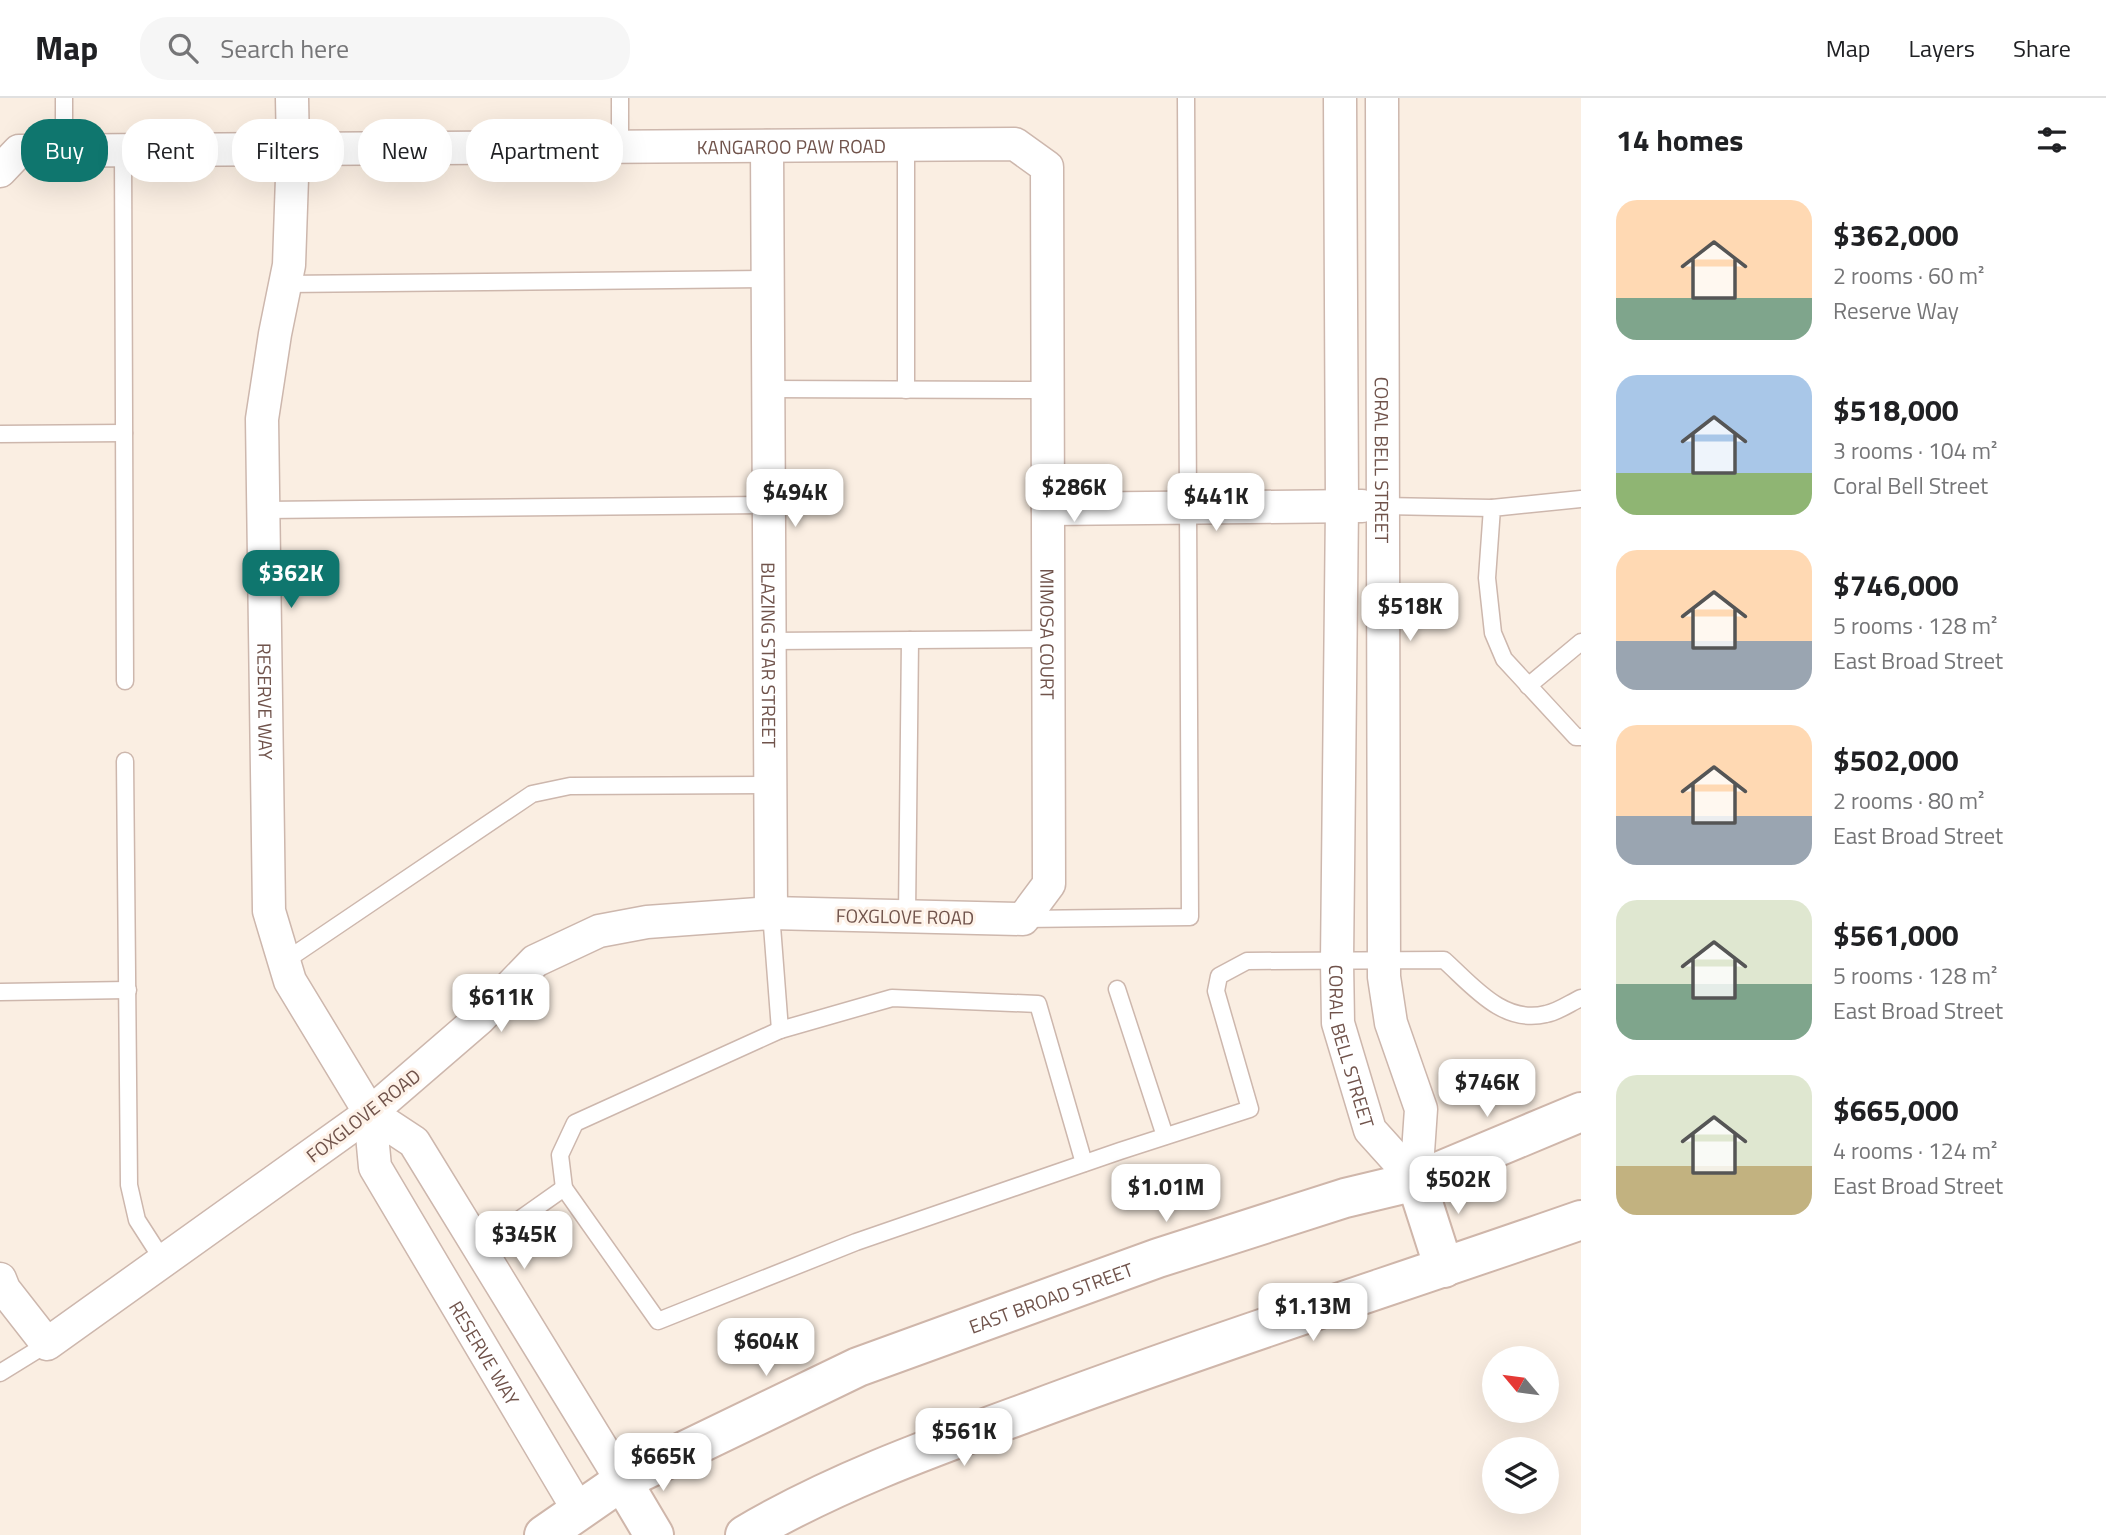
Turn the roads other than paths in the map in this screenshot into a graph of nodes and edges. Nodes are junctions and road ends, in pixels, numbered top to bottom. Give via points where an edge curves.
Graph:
1 (65, 98) edge
2 (292, 98) edge
3 (620, 98) edge
4 (1186, 98) edge
5 (1339, 98) edge
6 (1382, 98) edge
7 (65, 119) edge
8 (292, 119) edge
9 (620, 119) edge
10 (1015, 144) joint
11 (906, 145) junction
12 (623, 146) edge
13 (767, 146) junction
14 (466, 147) edge
15 (344, 149) edge
16 (123, 182) edge
17 (292, 182) edge
18 (768, 279) junction
19 (285, 284) junction
20 (768, 389) junction
21 (906, 390) junction
22 (1048, 390) junction
23 (124, 433) junction
24 (0, 434) edge
25 (1581, 499) edge
26 (769, 505) junction
27 (1342, 506) junction
28 (1383, 506) junction
29 (1188, 507) junction
30 (1492, 508) junction
31 (1048, 509) junction
32 (264, 510) junction
33 (1049, 639) junction
34 (770, 640) junction
35 (910, 640) junction
36 (1581, 642) edge
37 (125, 681) dead end
38 (1528, 686) junction
39 (1581, 737) edge
40 (125, 761) dead end
41 (770, 785) junction
42 (771, 913) junction
43 (907, 916) junction
44 (1023, 919) junction
45 (285, 961) junction
46 (1337, 961) junction
47 (1384, 961) junction
48 (1117, 989) dead end
49 (128, 990) junction
50 (0, 992) edge
51 (1581, 998) edge
52 (780, 1030) junction
53 (1581, 1112) edge
54 (370, 1114) junction
55 (1165, 1136) junction
56 (1084, 1163) junction
57 (1416, 1181) junction
58 (564, 1188) junction
59 (1581, 1220) edge
60 (479, 1248) junction
61 (164, 1262) junction
62 (1444, 1268) junction
63 (0, 1279) edge
64 (47, 1344) junction
65 (0, 1373) edge
66 (622, 1481) junction
67 (586, 1523) edge
68 (544, 1535) edge
69 (654, 1535) edge
70 (745, 1535) edge

1 - 7 lane
2 - 8 street, RESERVE WAY
3 - 9 lane
4 - 29 lane
5 - 27 street, CORAL BELL STREET
6 - 28 street, CORAL BELL STREET
10 - 11 street, KANGAROO PAW ROAD
10 - 22 street, MIMOSA COURT via 1047,167
11 - 13 street, KANGAROO PAW ROAD
11 - 21 lane
12 - 13 street, KANGAROO PAW ROAD
13 - 18 street, BLAZING STAR STREET
14 - 15 street, KANGAROO PAW ROAD
16 - 23 lane
17 - 19 street, RESERVE WAY
18 - 19 lane
18 - 20 street, BLAZING STAR STREET
19 - 32 street, RESERVE WAY via 262,419
20 - 21 lane
20 - 26 street, BLAZING STAR STREET
21 - 22 lane
22 - 31 street, MIMOSA COURT
23 - 24 lane
23 - 37 lane
25 - 30 lane
26 - 32 lane
26 - 34 street, BLAZING STAR STREET
27 - 28 street
27 - 29 street
27 - 46 street, CORAL BELL STREET
28 - 30 lane
28 - 47 street, CORAL BELL STREET
29 - 31 street
29 - 44 lane via 1190,917
30 - 38 lane via 1487,578 1493,633 1504,659
31 - 33 street, MIMOSA COURT
32 - 45 street, RESERVE WAY via 270,911
33 - 35 lane
33 - 44 street, MIMOSA COURT via 1049,884
34 - 35 lane
34 - 41 street, BLAZING STAR STREET
35 - 43 lane
36 - 38 lane
38 - 39 lane
40 - 49 lane
41 - 42 street, BLAZING STAR STREET
41 - 45 lane via 570,786 532,794
42 - 43 street, FOXGLOVE ROAD
42 - 52 lane
42 - 54 street, FOXGLOVE ROAD via 647,922 598,931 536,961 479,1019
43 - 44 street, FOXGLOVE ROAD
45 - 54 street, RESERVE WAY via 290,981
46 - 47 lane
46 - 55 lane via 1247,961 1219,976 1216,991 1250,1109
46 - 57 street, CORAL BELL STREET via 1338,1023 1370,1130
47 - 51 lane via 1444,960 1493,1005 1520,1015 1546,1014
47 - 57 street, CORAL BELL STREET via 1391,1023 1421,1108
48 - 55 lane
49 - 50 lane
49 - 61 lane via 129,1185 137,1220
52 - 56 lane via 892,998 1038,1004
52 - 58 lane via 575,1123 560,1155
53 - 57 main road, EAST BROAD STREET
54 - 60 street, RESERVE WAY via 414,1142
54 - 61 street, FOXGLOVE ROAD
54 - 67 street, RESERVE WAY via 375,1167
55 - 56 lane
56 - 58 lane via 856,1242 658,1321
57 - 62 main road
57 - 66 main road, EAST BROAD STREET via 1345,1198 1158,1258 869,1363
58 - 60 lane
59 - 62 main road
60 - 66 street, RESERVE WAY
61 - 64 street, FOXGLOVE ROAD
62 - 70 main road via 1164,1361 886,1465
63 - 64 street
64 - 65 lane
66 - 67 main road, EAST BROAD STREET
66 - 69 main road
67 - 68 main road, EAST BROAD STREET

